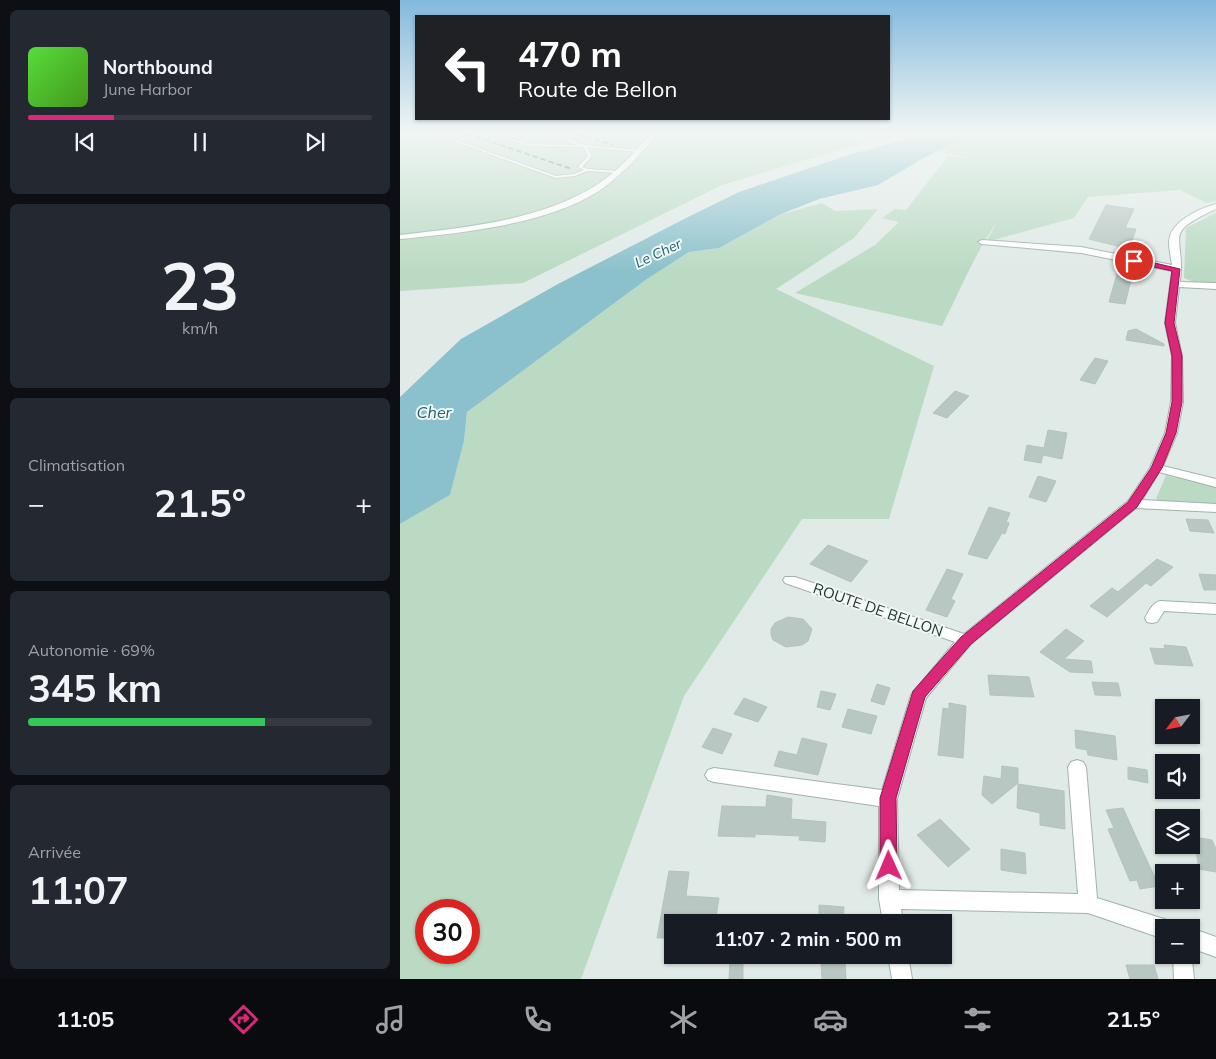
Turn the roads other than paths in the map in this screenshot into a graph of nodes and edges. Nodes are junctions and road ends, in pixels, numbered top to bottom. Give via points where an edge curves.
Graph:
1 (608, 180) edge
2 (1216, 206) edge
3 (400, 237) edge
4 (982, 242) dead end
5 (1176, 269) junction
6 (1175, 284) junction
7 (1216, 286) edge
8 (1156, 468) junction
9 (1216, 483) edge
10 (1132, 504) junction
11 (1216, 508) edge
12 (790, 580) dead end
13 (1216, 609) edge
14 (1152, 618) dead end
15 (966, 640) junction
16 (1077, 767) dead end
17 (714, 775) dead end
18 (888, 798) junction
19 (889, 899) junction
20 (1088, 904) junction
21 (892, 914) edge
22 (1155, 926) edge
23 (1200, 941) edge
24 (1216, 947) edge
25 (900, 964) edge
26 (1183, 964) edge
27 (902, 979) edge
28 (1184, 979) edge

1 - 3 street via 552,208 486,225
2 - 5 street, ROUTE DE BELLON via 1178,227 1173,240
4 - 5 street via 1081,250
5 - 6 street, ROUTE DE BELLON
6 - 7 street
6 - 8 street, ROUTE DE BELLON via 1170,323 1177,356 1177,402 1171,433
8 - 9 street
8 - 10 street, ROUTE DE BELLON
10 - 11 street
10 - 15 street, ROUTE DE BELLON
12 - 15 street, ROUTE DE BELLON
13 - 14 street via 1160,606
15 - 18 street, ROUTE DE BELLON via 918,695
16 - 20 street
17 - 18 street
18 - 19 street, ROUTE DE BELLON
19 - 20 street
19 - 21 street, ROUTE DE BELLON
20 - 22 street
23 - 24 street
25 - 27 street
26 - 28 street

